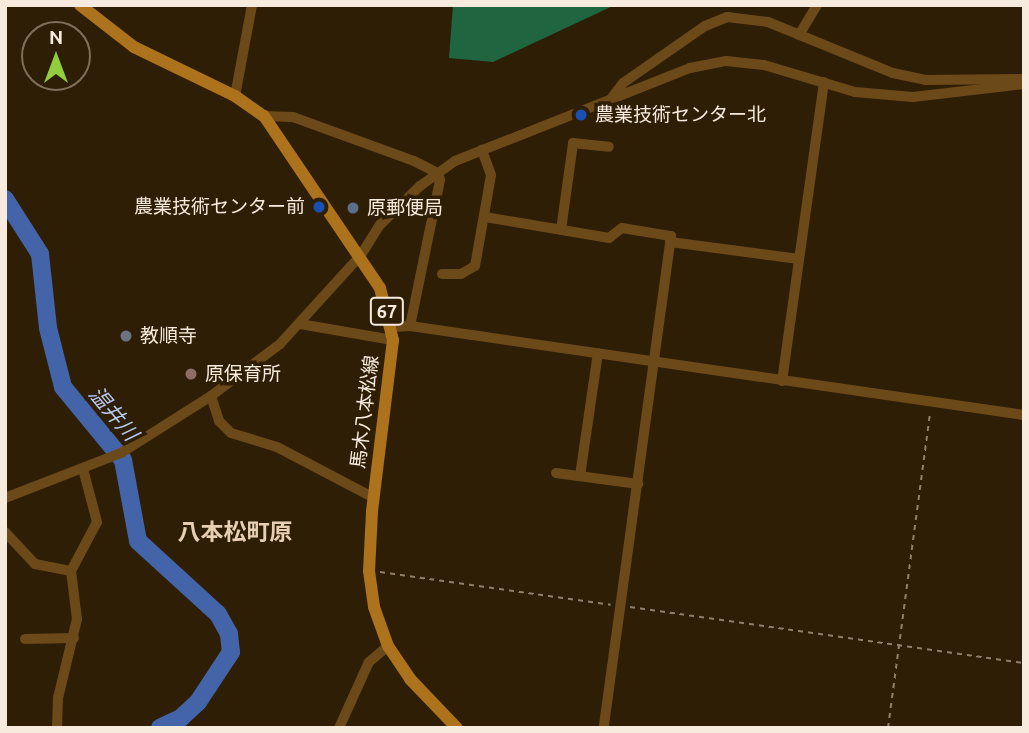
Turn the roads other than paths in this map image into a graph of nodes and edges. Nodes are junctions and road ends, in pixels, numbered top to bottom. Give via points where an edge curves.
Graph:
1 (80, 5) edge
2 (252, 5) edge
3 (817, 5) edge
4 (95, 11) edge
5 (799, 35) junction
6 (1024, 79) edge
7 (824, 82) junction
8 (1024, 84) edge
9 (235, 96) junction
10 (610, 99) junction
11 (264, 116) junction
12 (609, 147) dead end
13 (482, 150) junction
14 (438, 173) junction
15 (485, 218) junction
16 (561, 230) junction
17 (670, 242) junction
18 (361, 255) junction
19 (799, 259) junction
20 (442, 274) dead end
21 (300, 324) junction
22 (410, 326) junction
23 (393, 334) junction
24 (598, 352) junction
25 (656, 361) junction
26 (782, 381) junction
27 (211, 396) junction
28 (1024, 415) edge
29 (83, 469) junction
30 (556, 472) dead end
31 (580, 476) junction
32 (638, 484) junction
33 (5, 497) edge
34 (374, 498) junction
35 (5, 532) edge
36 (71, 571) junction
37 (74, 638) junction
38 (25, 639) dead end
39 (388, 646) junction
40 (57, 728) edge
41 (339, 728) edge
42 (457, 728) edge
43 (604, 728) edge

1 - 4 main road, 馬木八本松線 / 67
2 - 9 street
3 - 5 street
4 - 9 main road, 馬木八本松線 / 67 via 134,47
5 - 6 street via 893,73 925,80
5 - 10 street via 750,17 727,17 705,26 623,83
7 - 8 street via 855,92 912,97
7 - 10 street via 764,65 726,61 690,68
7 - 19 street
9 - 11 main road, 馬木八本松線 / 67
10 - 13 street
11 - 14 street via 293,117
11 - 18 main road, 馬木八本松線 / 67
12 - 16 street via 573,143
13 - 14 street
13 - 15 street via 491,174
14 - 18 street via 380,225
14 - 22 street
15 - 16 street
15 - 20 street via 475,266 461,274
16 - 17 street via 610,238 622,228 671,236
17 - 19 street
17 - 25 street
18 - 21 street
18 - 23 main road, 馬木八本松線 / 67 via 380,288
19 - 26 street
21 - 23 street
21 - 27 street
22 - 23 street
22 - 24 street
23 - 34 main road, 馬木八本松線 / 67
24 - 25 street
24 - 31 street
25 - 26 street
25 - 32 street
26 - 28 street
27 - 29 street via 167,428
27 - 34 street via 219,421 231,433 277,447
29 - 33 street
29 - 36 street via 97,522
30 - 31 street
31 - 32 street
32 - 43 street
34 - 39 main road, 馬木八本松線 / 67 via 369,571 374,607
35 - 36 street via 35,564
36 - 37 street via 77,608
37 - 38 street
37 - 40 street via 58,698
39 - 41 street via 369,662
39 - 42 main road, 馬木八本松線 / 67 via 410,678

